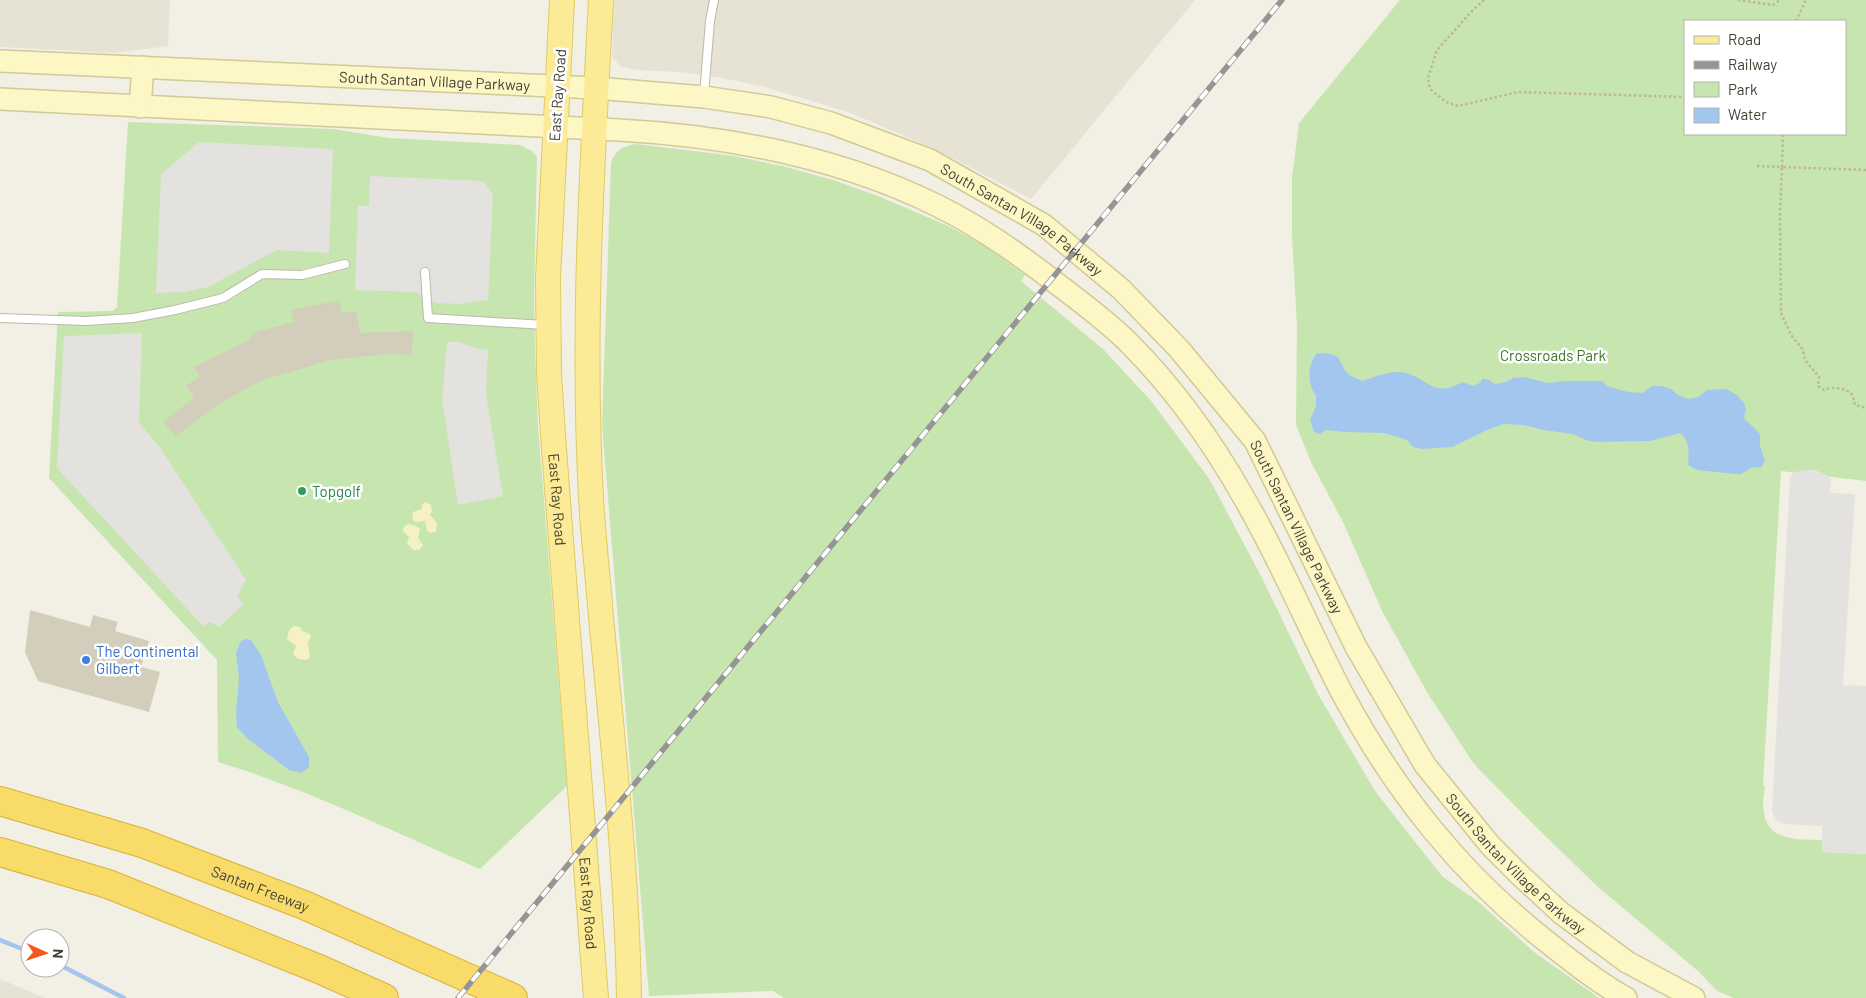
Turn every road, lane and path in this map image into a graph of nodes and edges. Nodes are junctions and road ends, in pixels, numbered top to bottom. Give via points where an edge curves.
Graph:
1 (562, 0) edge
2 (601, 0) edge
3 (714, 0) edge
4 (1484, 0) edge
5 (1738, 0) edge
6 (1780, 0) edge
7 (1806, 0) edge
8 (1796, 20) edge
9 (0, 60) edge
10 (143, 67) junction
11 (558, 86) junction
12 (596, 88) junction
13 (1684, 96) edge
14 (704, 97) junction
15 (0, 99) edge
16 (140, 107) junction
17 (555, 126) junction
18 (594, 128) junction
19 (1783, 135) edge
20 (1757, 166) dead end
21 (1782, 167) junction
22 (1866, 170) edge
23 (344, 264) dead end
24 (425, 272) dead end
25 (0, 318) edge
26 (548, 324) junction
27 (1866, 408) edge
28 (0, 801) edge
29 (0, 852) edge
30 (596, 987) edge
31 (629, 995) edge
32 (384, 998) edge
33 (513, 998) edge
34 (1626, 998) edge
35 (1694, 998) edge

1 - 11 main road, East Ray Road
2 - 12 main road
3 - 14 lane
4 - 13 path via 1437,50 1428,78 1430,88 1446,102 1458,106 1518,92
5 - 6 path via 1772,5
7 - 8 path
9 - 10 main road, South Santan Village Parkway
10 - 11 main road, South Santan Village Parkway
10 - 16 main road
11 - 12 main road, South Santan Village Parkway
11 - 17 main road, East Ray Road
12 - 14 main road, South Santan Village Parkway
12 - 18 main road
14 - 35 main road, South Santan Village Parkway via 771,107 831,123 930,160 1044,225 1121,289 1179,349 1256,441 1356,647 1425,765 1490,845 1561,913 1626,962
15 - 16 main road, South Santan Village Parkway
16 - 17 main road, South Santan Village Parkway
17 - 18 main road, South Santan Village Parkway
17 - 26 main road, East Ray Road
18 - 31 main road via 587,354 591,499 618,805
18 - 34 main road, South Santan Village Parkway via 738,142 810,159 886,183 939,206 1001,242 1092,311 1127,341 1208,438 1272,547 1330,669 1371,743 1427,824 1474,877 1515,916 1575,964
19 - 21 path
20 - 21 path
21 - 22 path
21 - 27 path via 1781,313 1791,335 1803,350 1805,360 1819,378 1818,386 1824,390 1845,390 1855,405
23 - 25 lane via 302,275 262,274 223,298 133,318 86,322
24 - 26 lane via 428,318
26 - 30 main road, East Ray Road via 554,450
28 - 33 highway, Santan Freeway via 142,843 286,898
29 - 32 highway via 108,884

